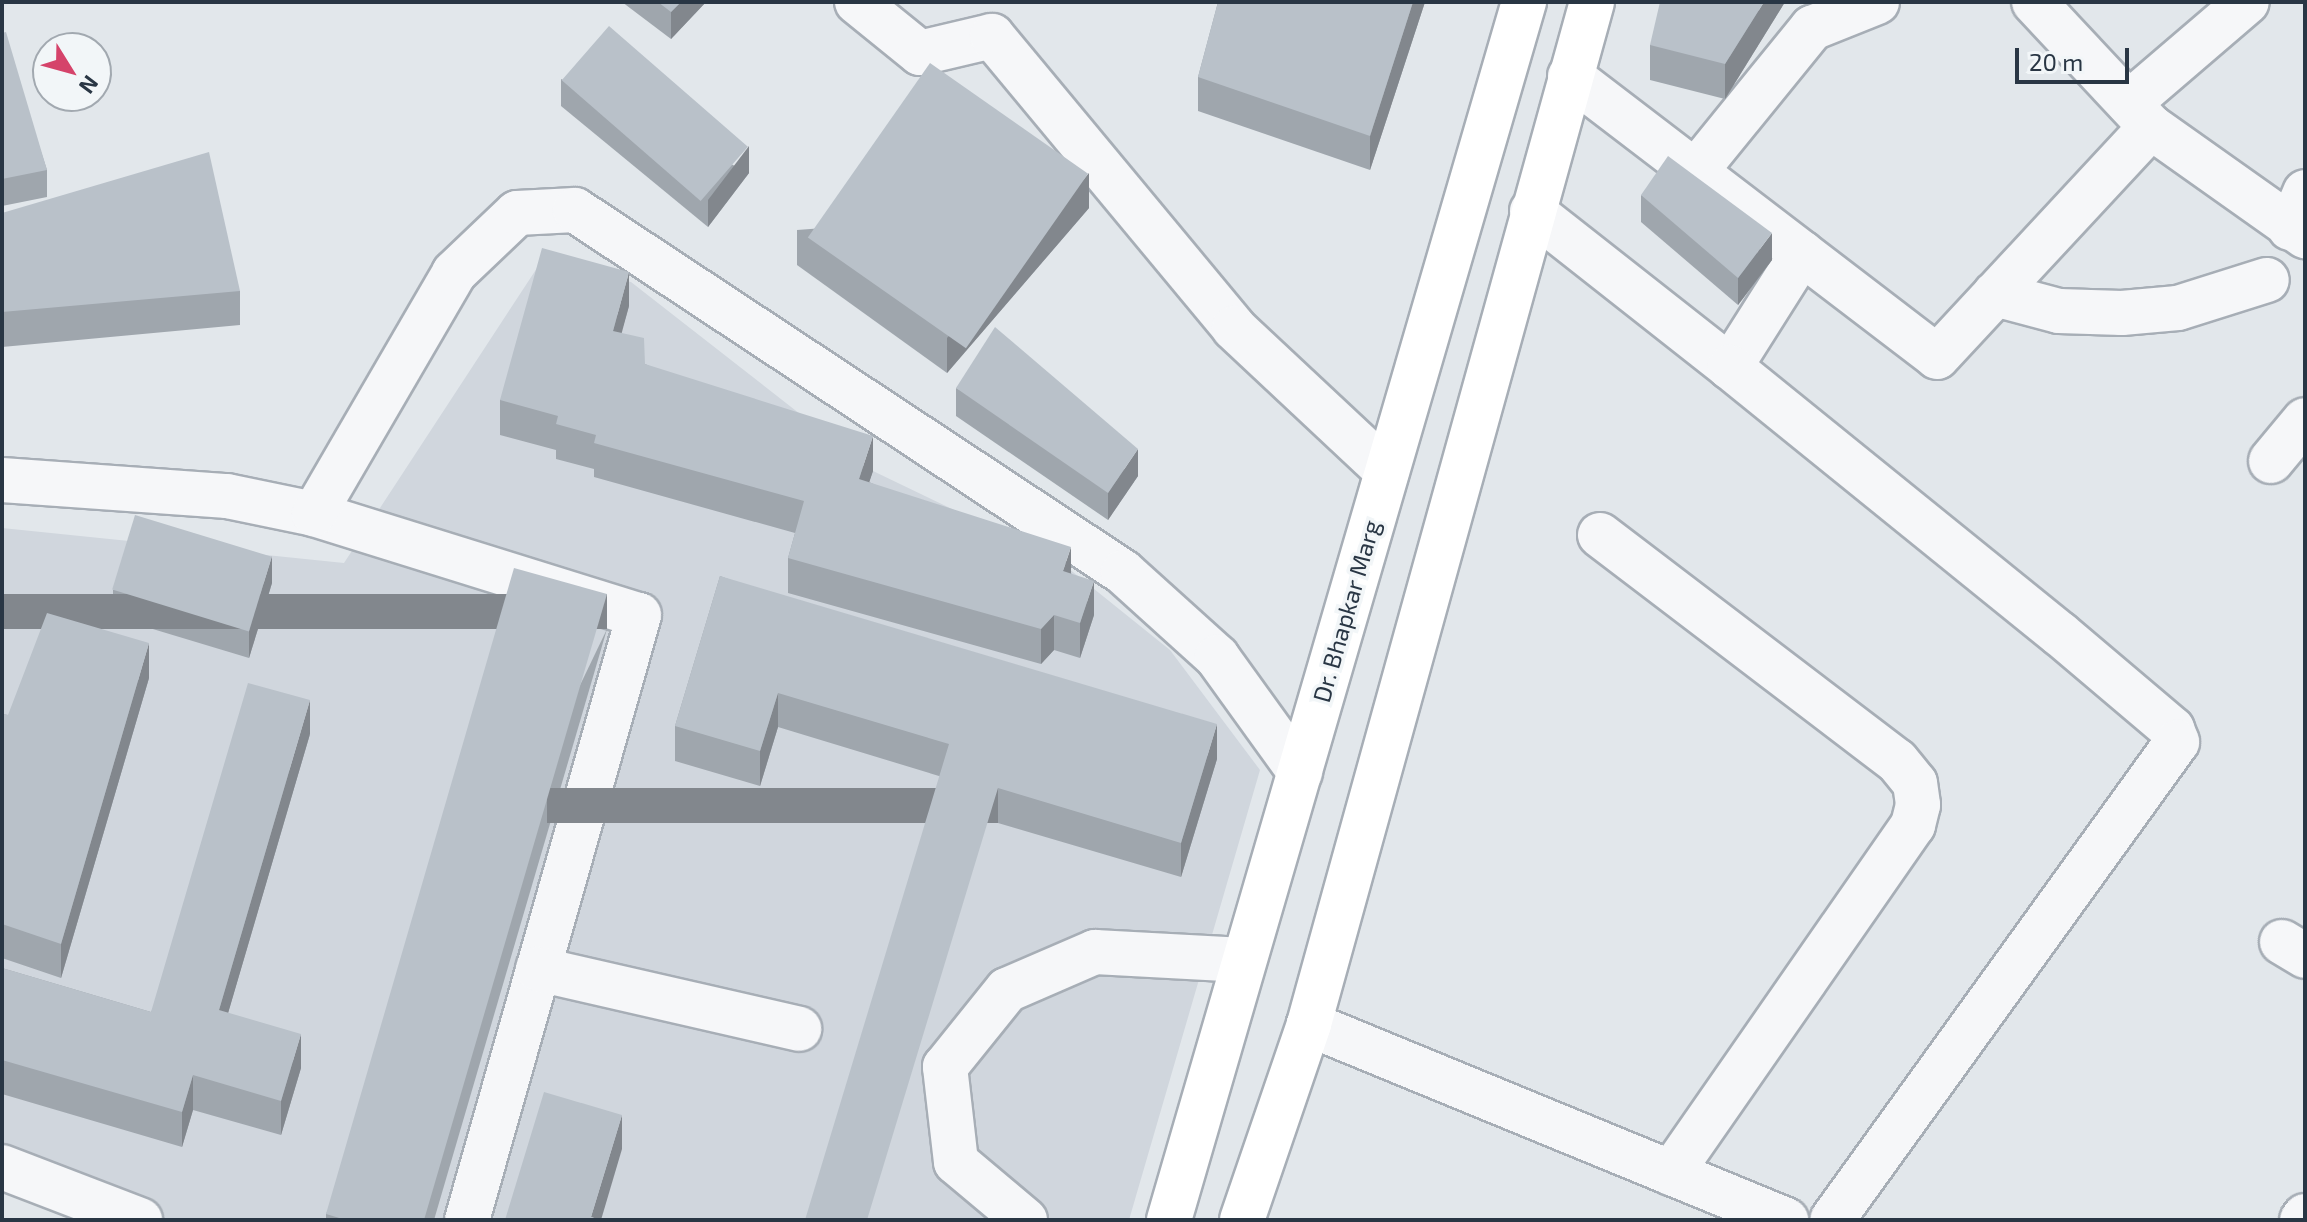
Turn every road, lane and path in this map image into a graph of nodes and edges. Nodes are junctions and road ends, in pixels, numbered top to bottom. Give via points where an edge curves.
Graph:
1 (857, 2) edge
2 (1524, 2) edge
3 (1592, 2) edge
4 (1877, 2) edge
5 (2034, 2) edge
6 (2247, 2) edge
7 (1570, 76) junction
8 (2140, 115) junction
9 (1695, 172) junction
10 (1532, 211) junction
11 (2300, 219) edge
12 (1802, 253) junction
13 (2267, 280) dead end
14 (1995, 294) junction
15 (1730, 367) junction
16 (2305, 420) edge
17 (2271, 461) dead end
18 (1387, 471) junction
19 (2, 480) edge
20 (314, 514) junction
21 (1600, 535) dead end
22 (1300, 772) junction
23 (1244, 960) junction
24 (538, 969) junction
25 (1309, 1024) junction
26 (799, 1029) dead end
27 (2, 1167) edge
28 (1671, 1173) junction
29 (140, 1220) edge
30 (467, 1220) edge
31 (1025, 1220) edge
32 (1169, 1220) edge
33 (1242, 1220) edge
34 (1786, 1220) edge
35 (1832, 1220) edge

1 - 18 street via 920,53 992,36 1234,328
2 - 18 main road, Dr. Bhapkar Marg
3 - 7 main road
4 - 9 street via 1812,28
5 - 8 street
6 - 8 street
7 - 9 street
7 - 10 main road
8 - 11 street
8 - 14 street
9 - 12 street
10 - 15 street
10 - 25 main road
12 - 14 street via 1937,357
12 - 15 street
13 - 14 street via 2178,308 2122,313 2059,311
15 - 35 street via 2082,653 2172,729 2177,742
16 - 17 street
18 - 22 main road, Dr. Bhapkar Marg
19 - 20 street via 227,496
20 - 22 street via 454,273 517,213 575,210 1123,572 1217,657
20 - 24 street via 639,615
21 - 28 street via 1897,761 1915,783 1918,805 1913,825
22 - 23 main road, Dr. Bhapkar Marg
23 - 31 street via 1095,952 1007,990 945,1067 956,1162
23 - 32 main road, Dr. Bhapkar Marg
24 - 26 street
24 - 30 street
25 - 28 street
25 - 33 main road
27 - 29 street
28 - 34 street

